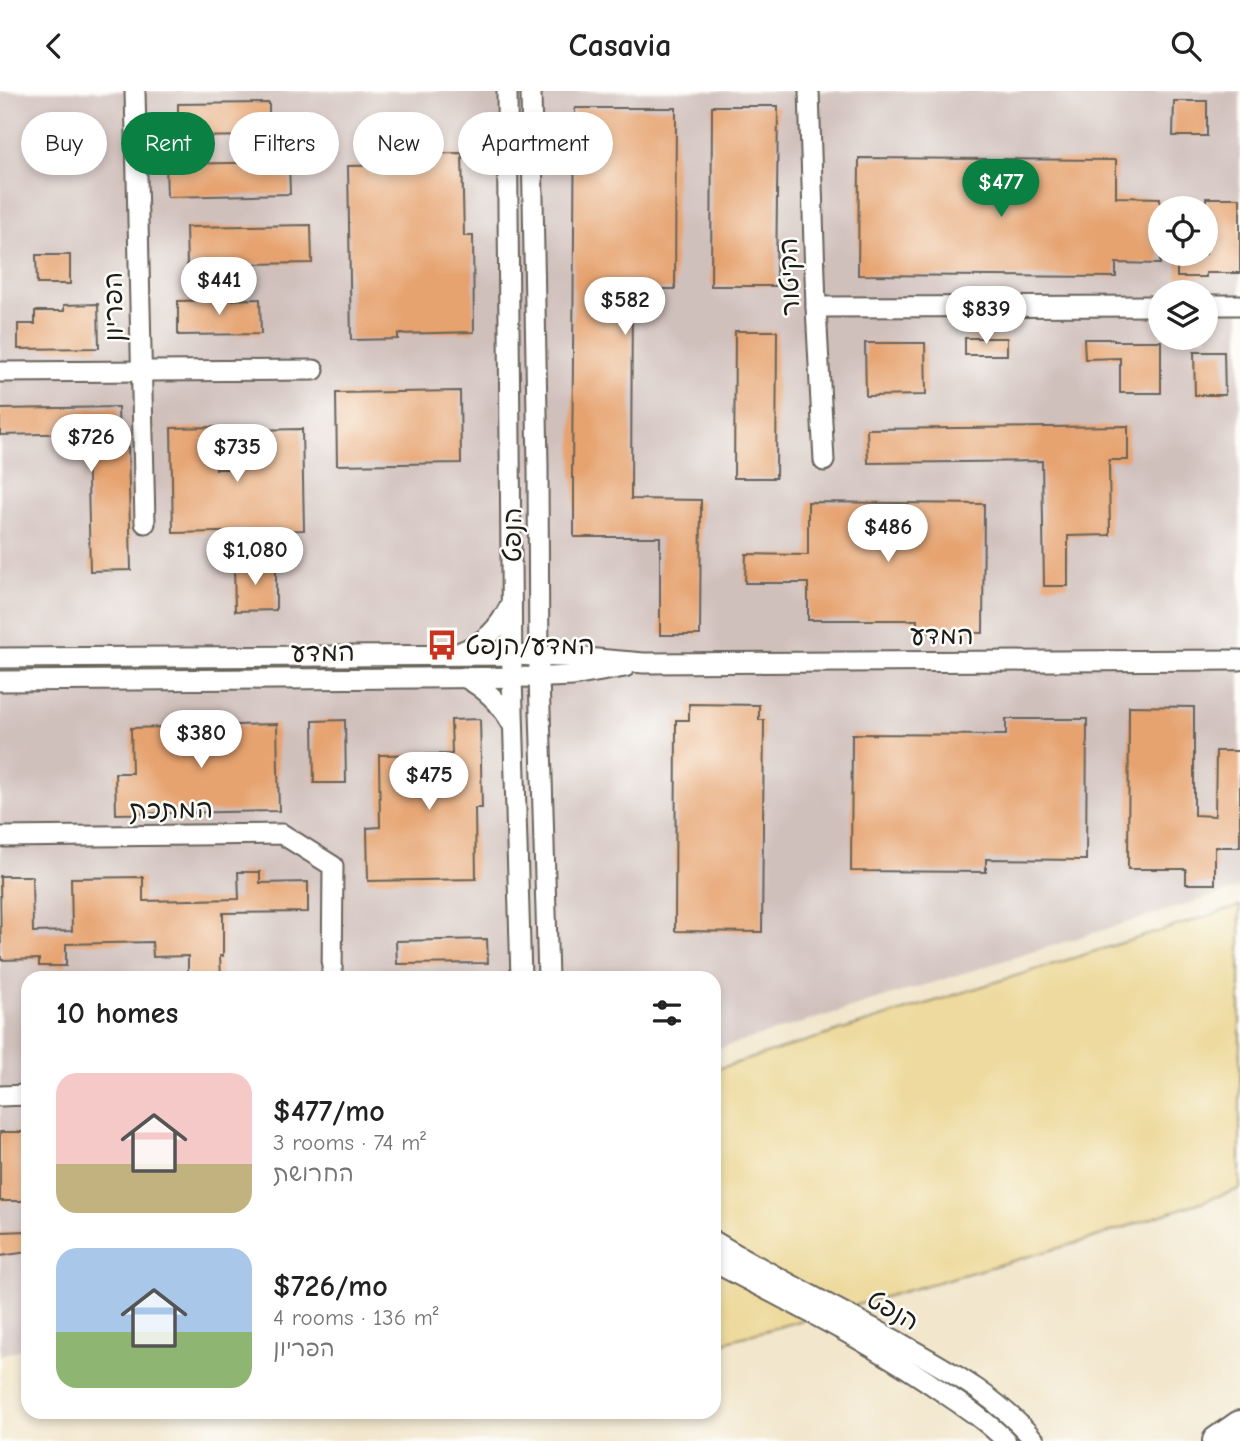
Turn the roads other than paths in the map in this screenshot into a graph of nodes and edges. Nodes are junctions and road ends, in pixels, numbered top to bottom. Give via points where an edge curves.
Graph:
1 (135, 91) edge
2 (507, 91) edge
3 (531, 91) edge
4 (809, 91) edge
5 (1218, 305) edge
6 (1240, 305) edge
7 (1148, 306) edge
8 (816, 307) junction
9 (314, 370) dead end
10 (0, 372) edge
11 (140, 372) junction
12 (824, 461) dead end
13 (145, 523) dead end
14 (512, 603) junction
15 (452, 655) junction
16 (512, 656) junction
17 (538, 656) junction
18 (0, 659) edge
19 (1240, 660) edge
20 (644, 663) junction
21 (573, 676) junction
22 (463, 677) junction
23 (512, 677) junction
24 (539, 677) junction
25 (0, 681) edge
26 (540, 724) junction
27 (513, 726) junction
28 (0, 837) edge
29 (332, 971) edge
30 (521, 971) edge
31 (548, 971) edge
32 (21, 1095) edge
33 (0, 1096) edge
34 (721, 1245) edge
35 (721, 1266) edge
36 (1240, 1425) edge
37 (1006, 1441) edge
38 (1035, 1441) edge
39 (1217, 1441) edge

1 - 11 street, הפריון
2 - 14 street, הנפט
3 - 17 street, הנפט
4 - 8 street, הקיטור
5 - 6 street
7 - 8 street
8 - 12 street, הקיטור
9 - 11 street
10 - 11 street
11 - 13 street, הפריון
14 - 15 street via 491,634
14 - 16 street, הנפט
15 - 16 street, המדע
15 - 18 street, המדע
16 - 17 street, המדע
16 - 23 street, הנפט
17 - 20 street, המדע
17 - 24 street, הנפט
19 - 20 street, המדע
20 - 21 street, המדע
21 - 24 street, המדע
21 - 26 street via 553,692
22 - 23 street, המדע
22 - 25 street, המדע
22 - 27 street via 492,696
23 - 24 street, המדע
23 - 27 street, הנפט
24 - 26 street, הנפט
26 - 31 street, הנפט
27 - 30 street, הנפט
28 - 29 street, המתכת via 282,834 333,866
32 - 33 street
34 - 38 street, הנפט via 987,1395
35 - 37 street, הנפט via 875,1348 962,1405
36 - 39 highway

